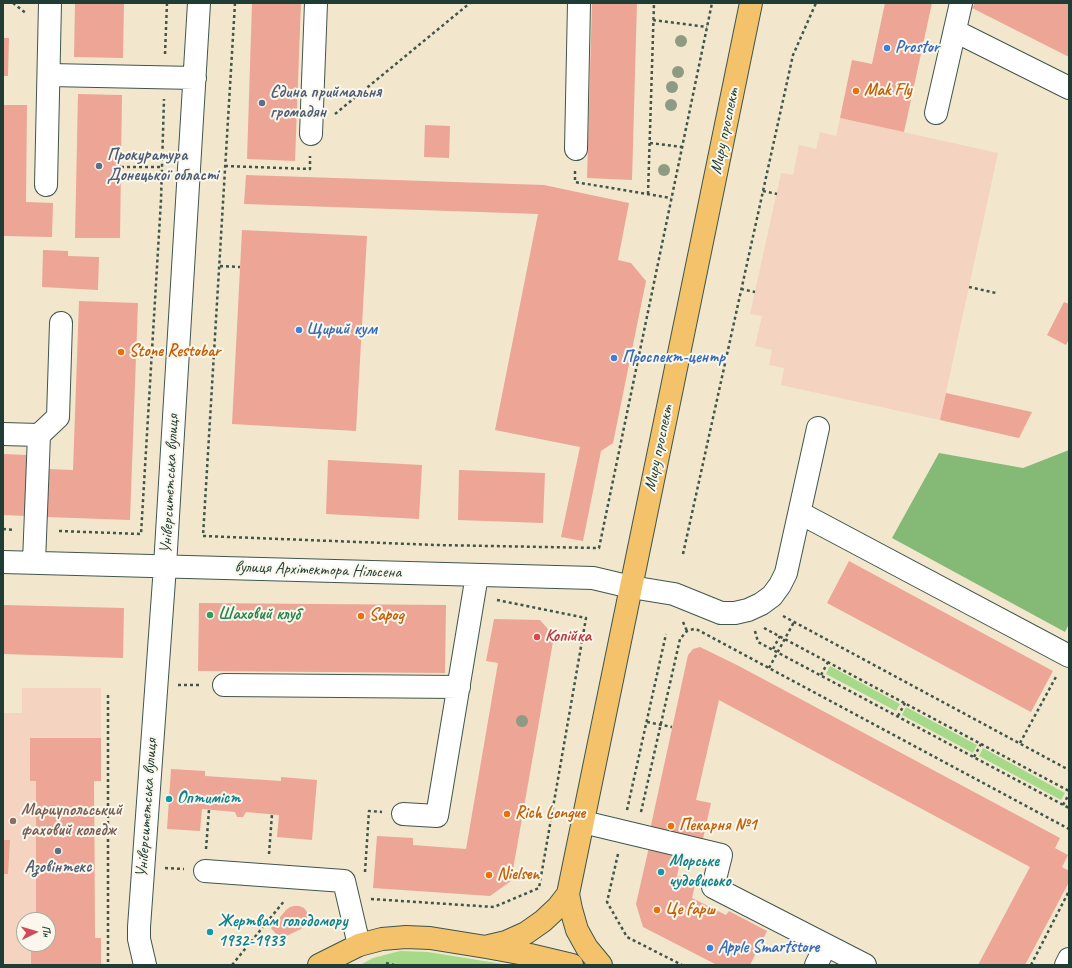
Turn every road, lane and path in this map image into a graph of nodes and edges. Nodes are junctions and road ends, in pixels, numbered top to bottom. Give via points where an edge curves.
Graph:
1 (50, 3) edge
2 (199, 3) edge
3 (235, 3) edge
4 (316, 3) edge
5 (470, 3) edge
6 (579, 3) edge
7 (654, 3) edge
8 (712, 3) edge
9 (751, 3) edge
10 (816, 3) edge
11 (961, 3) edge
12 (653, 20) junction
13 (707, 28) junction
14 (955, 30) junction
15 (48, 75) junction
16 (195, 78) junction
17 (1069, 88) edge
18 (936, 114) dead end
19 (311, 134) joint
20 (650, 143) junction
21 (682, 147) junction
22 (576, 149) dead end
23 (121, 166) dead end
24 (225, 166) junction
25 (162, 167) dead end
26 (310, 169) dead end
27 (575, 182) dead end
28 (46, 185) dead end
29 (763, 191) junction
30 (648, 194) junction
31 (777, 194) dead end
32 (671, 198) junction
33 (161, 200) dead end
34 (220, 266) junction
35 (240, 267) dead end
36 (969, 287) dead end
37 (741, 289) junction
38 (755, 292) dead end
39 (996, 293) dead end
40 (61, 323) dead end
41 (818, 428) dead end
42 (3, 434) edge
43 (39, 435) junction
44 (800, 513) junction
45 (3, 529) edge
46 (35, 530) junction
47 (683, 554) dead end
48 (3, 562) edge
49 (34, 562) junction
50 (165, 566) junction
51 (476, 585) junction
52 (631, 587) junction
53 (761, 604) junction
54 (794, 622) junction
55 (766, 628) dead end
56 (755, 631) dead end
57 (666, 634) dead end
58 (777, 643) junction
59 (781, 645) junction
60 (1068, 656) edge
61 (828, 662) junction
62 (769, 668) junction
63 (821, 675) junction
64 (172, 685) dead end
65 (224, 685) joint
66 (458, 687) junction
67 (108, 695) dead end
68 (905, 703) junction
69 (898, 716) junction
70 (647, 722) junction
71 (660, 725) junction
72 (672, 727) dead end
73 (1020, 743) junction
74 (981, 744) junction
75 (974, 757) junction
76 (1069, 764) edge
77 (1068, 769) edge
78 (1069, 792) edge
79 (1063, 805) junction
80 (1069, 808) edge
81 (209, 810) dead end
82 (369, 811) dead end
83 (641, 812) dead end
84 (272, 814) dead end
85 (403, 814) dead end
86 (583, 822) junction
87 (1069, 829) edge
88 (623, 832) junction
89 (205, 871) joint
90 (267, 875) junction
91 (365, 875) dead end
92 (1069, 891) edge
93 (568, 894) junction
94 (348, 897) junction
95 (286, 899) dead end
96 (359, 945) junction
97 (826, 945) junction
98 (486, 946) junction
99 (1069, 959) edge
100 (384, 964) dead end
101 (108, 965) edge
102 (145, 965) edge
103 (232, 965) edge
104 (319, 965) edge
105 (394, 965) edge
106 (572, 965) edge
107 (601, 965) edge
108 (682, 965) edge
109 (816, 965) edge
110 (865, 965) edge
111 (1031, 965) edge
112 (1066, 965) edge

1 - 15 street
2 - 16 street, Університетська вулиця
3 - 24 path
4 - 19 street
5 - 19 path
6 - 22 street
7 - 12 path
8 - 13 path
9 - 52 main road, Миру проспект
10 - 29 path via 793,55
11 - 14 street
12 - 13 path
12 - 20 path
13 - 21 path
14 - 17 street
14 - 18 street
15 - 16 street
15 - 28 street
16 - 50 street, Університетська вулиця
20 - 21 path
20 - 30 path
21 - 32 path
23 - 25 path
24 - 26 path
24 - 34 path
27 - 30 path
29 - 31 path
29 - 37 path
30 - 32 path
32 - 34 path via 599,548 203,536
33 - 46 path via 141,534
34 - 35 path
36 - 39 path
37 - 38 path
37 - 47 path
40 - 43 street via 58,417
41 - 44 street, вулиця Архітектора Нільсена
42 - 43 street
43 - 46 street
44 - 53 street, вулиця Архітектора Нільсена via 786,573 772,596
44 - 60 street
45 - 46 path
46 - 49 street
48 - 49 street, вулиця Архітектора Нільсена
49 - 50 street, вулиця Архітектора Нільсена
50 - 51 street, вулиця Архітектора Нільсена
50 - 102 street, Університетська вулиця via 139,927
51 - 52 street, вулиця Архітектора Нільсена via 593,578
51 - 66 street
51 - 94 path via 586,618 539,888 494,907
52 - 53 street, вулиця Архітектора Нільсена via 674,594 721,613 735,613
52 - 86 main road, Миру проспект
53 - 54 path
54 - 59 path
54 - 73 path
55 - 58 path
56 - 58 path via 758,642
57 - 70 path
58 - 59 path
58 - 59 path
58 - 59 path
59 - 61 path
59 - 62 path
59 - 63 path
60 - 73 path
61 - 63 path
61 - 68 path
62 - 71 path via 698,630 687,631 680,639
62 - 87 path
63 - 69 path
64 - 65 path
65 - 66 street
66 - 85 street via 437,816
67 - 101 path
68 - 69 path
68 - 74 path
69 - 75 path
70 - 71 path
70 - 88 path
71 - 72 path
71 - 83 path
73 - 77 path
74 - 75 path
74 - 78 path
75 - 79 path
76 - 77 path
78 - 79 path
79 - 80 path
81 - 89 path
82 - 91 path
84 - 90 path
86 - 88 street
86 - 93 main road, Миру проспект
88 - 97 street via 721,855 713,887
88 - 108 path via 607,902 627,937
89 - 90 street
90 - 94 street via 344,881
92 - 111 path
93 - 98 main road, Миру проспект via 543,921 526,933 506,942
93 - 107 main road, Миру проспект via 577,930
94 - 96 street
95 - 103 path
96 - 98 main road, Миру проспект via 382,939 406,937
96 - 104 main road, Миру проспект
97 - 109 street
97 - 110 street
98 - 106 main road, Миру проспект
99 - 112 street
100 - 105 path

